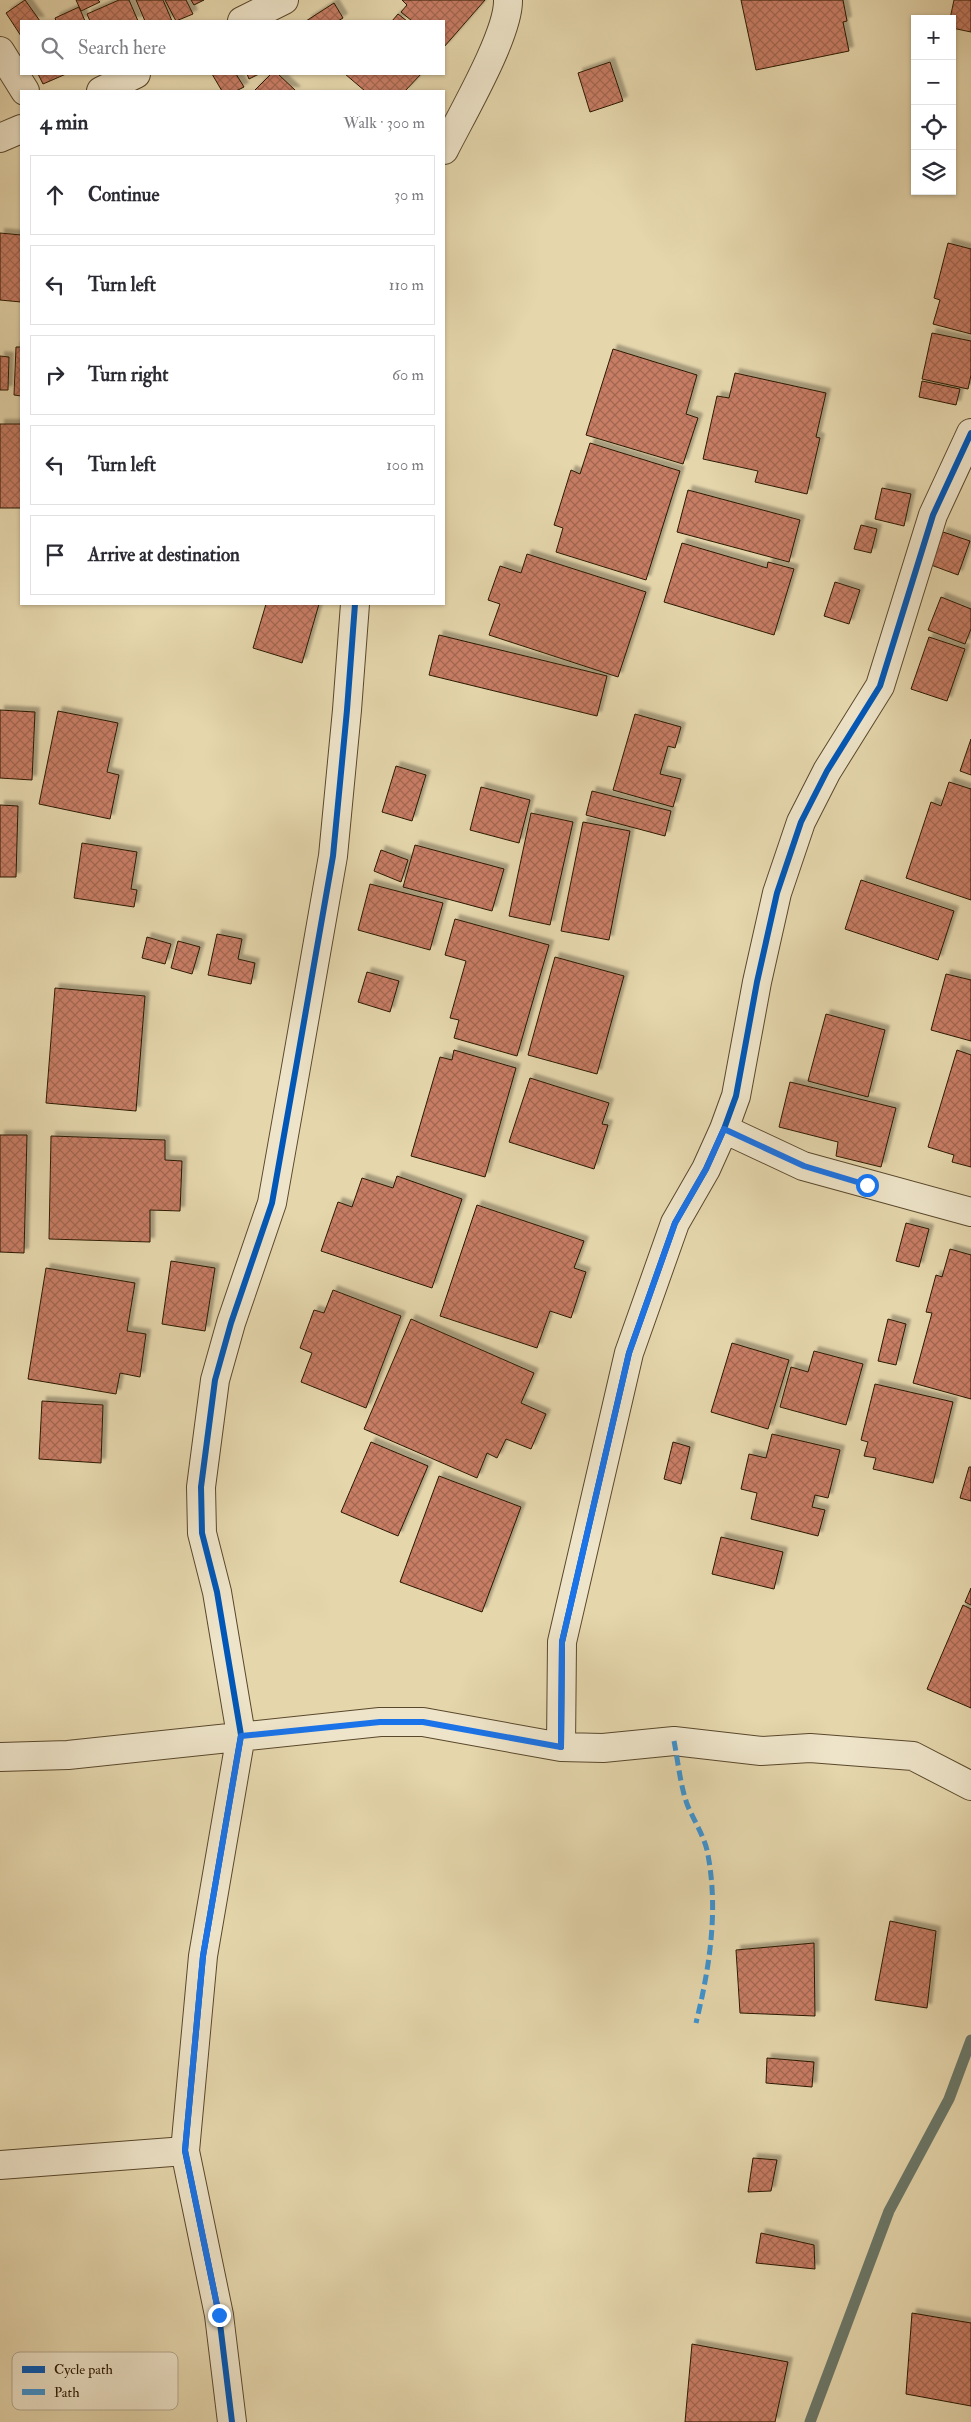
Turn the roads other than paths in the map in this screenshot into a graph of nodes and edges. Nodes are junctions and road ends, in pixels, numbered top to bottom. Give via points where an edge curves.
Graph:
1 (284, 0) edge
2 (508, 0) edge
3 (244, 20) edge
4 (0, 51) edge
5 (134, 75) edge
6 (24, 90) edge
7 (103, 90) edge
8 (20, 129) edge
9 (0, 138) edge
10 (445, 148) edge
11 (971, 433) edge
12 (355, 605) edge
13 (724, 1129) junction
14 (971, 1212) edge
15 (241, 1736) junction
16 (561, 1747) junction
17 (0, 1757) edge
18 (971, 1786) edge
19 (185, 2150) junction
20 (0, 2165) edge
21 (232, 2422) edge

1 - 3 street
2 - 10 street via 508,10 488,63
4 - 6 street
5 - 7 street
8 - 9 street
11 - 13 street via 933,515 880,686 827,771 801,822 777,893 736,1096
12 - 15 street via 333,856 272,1203 231,1323 216,1380 200,1487 202,1533 217,1592
13 - 14 street via 804,1166
13 - 16 street via 706,1169 675,1223 629,1353 562,1642
15 - 16 street via 380,1722 423,1722
15 - 17 street via 68,1755
15 - 19 street via 203,1956
16 - 18 street via 603,1748 674,1740 761,1751 810,1748 913,1756
19 - 20 street
19 - 21 street via 219,2315

